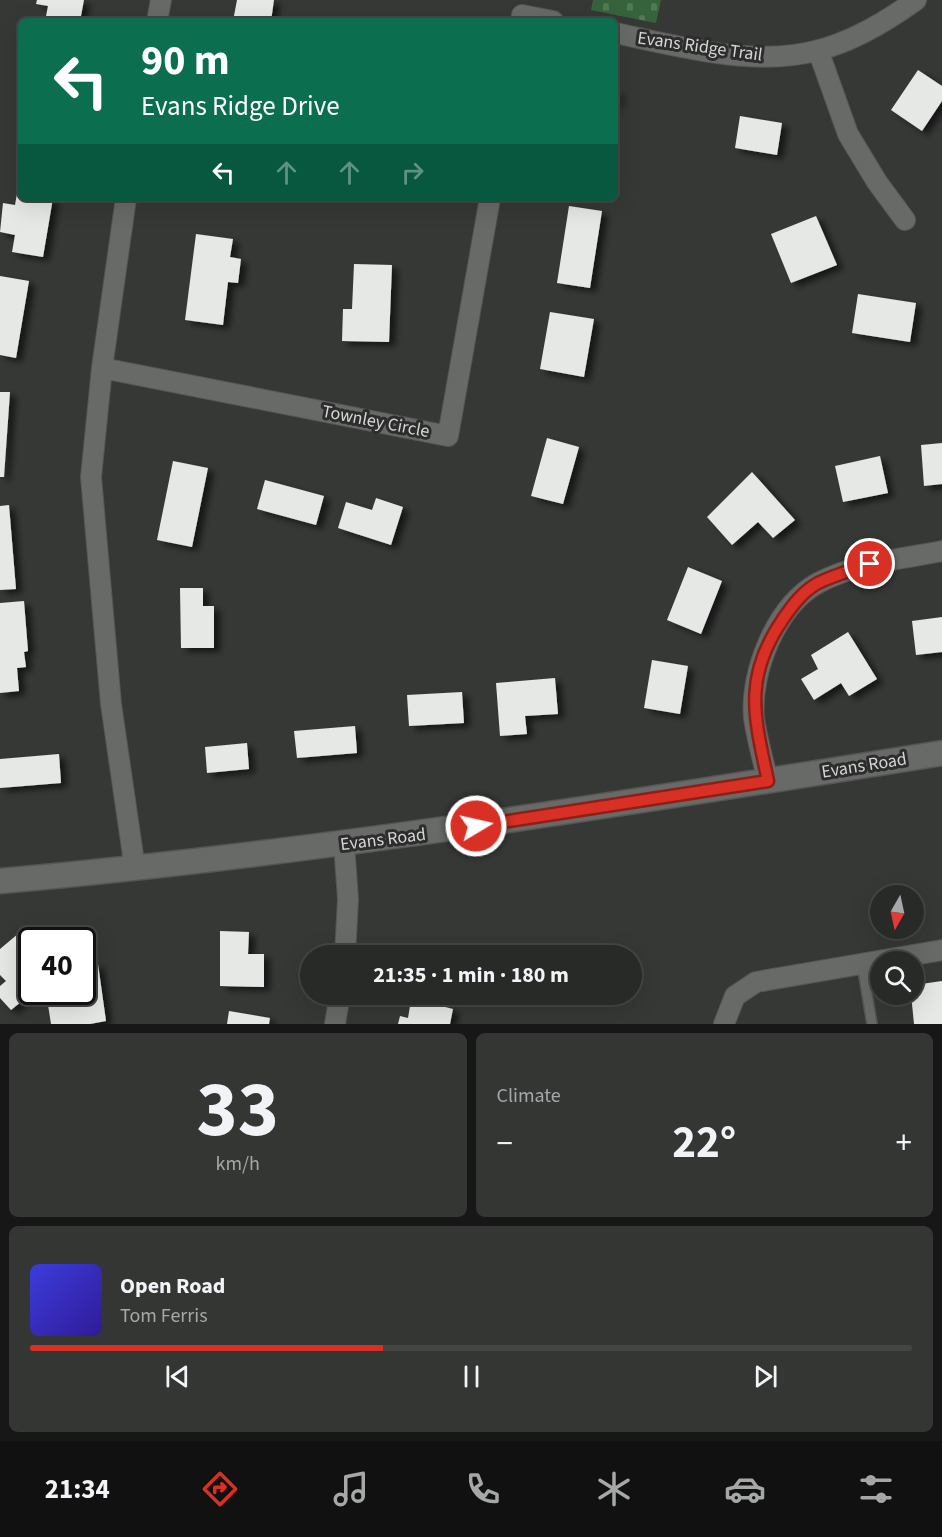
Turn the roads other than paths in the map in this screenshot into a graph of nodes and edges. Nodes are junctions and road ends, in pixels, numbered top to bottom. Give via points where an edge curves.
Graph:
1 (161, 0) edge
2 (916, 0) edge
3 (522, 12) edge
4 (158, 18) edge
5 (543, 18) edge
6 (618, 34) edge
7 (818, 51) junction
8 (126, 201) edge
9 (489, 201) edge
10 (905, 220) dead end
11 (102, 368) junction
12 (942, 551) edge
13 (942, 753) edge
14 (768, 781) junction
15 (344, 844) junction
16 (135, 869) junction
17 (0, 881) edge
18 (346, 945) edge
19 (942, 950) edge
20 (862, 964) junction
21 (338, 1005) edge
22 (335, 1024) edge
23 (724, 1024) edge
24 (872, 1024) edge

1 - 4 street
2 - 7 street, Evans Ridge Trail via 895,16
3 - 5 street
6 - 7 street, Evans Ridge Trail via 742,55
7 - 10 street via 848,134
8 - 11 street
9 - 11 street, Townley Circle via 448,436
11 - 16 street via 91,477 111,704
12 - 14 street via 870,564 817,584 795,603 767,642 757,669 754,717
13 - 14 street, Evans Road
14 - 15 street, Evans Road
15 - 16 street, Evans Road
15 - 18 street via 348,899
16 - 17 street, Evans Road
19 - 20 street
20 - 23 street via 756,982 735,996
20 - 24 lane
21 - 22 street

